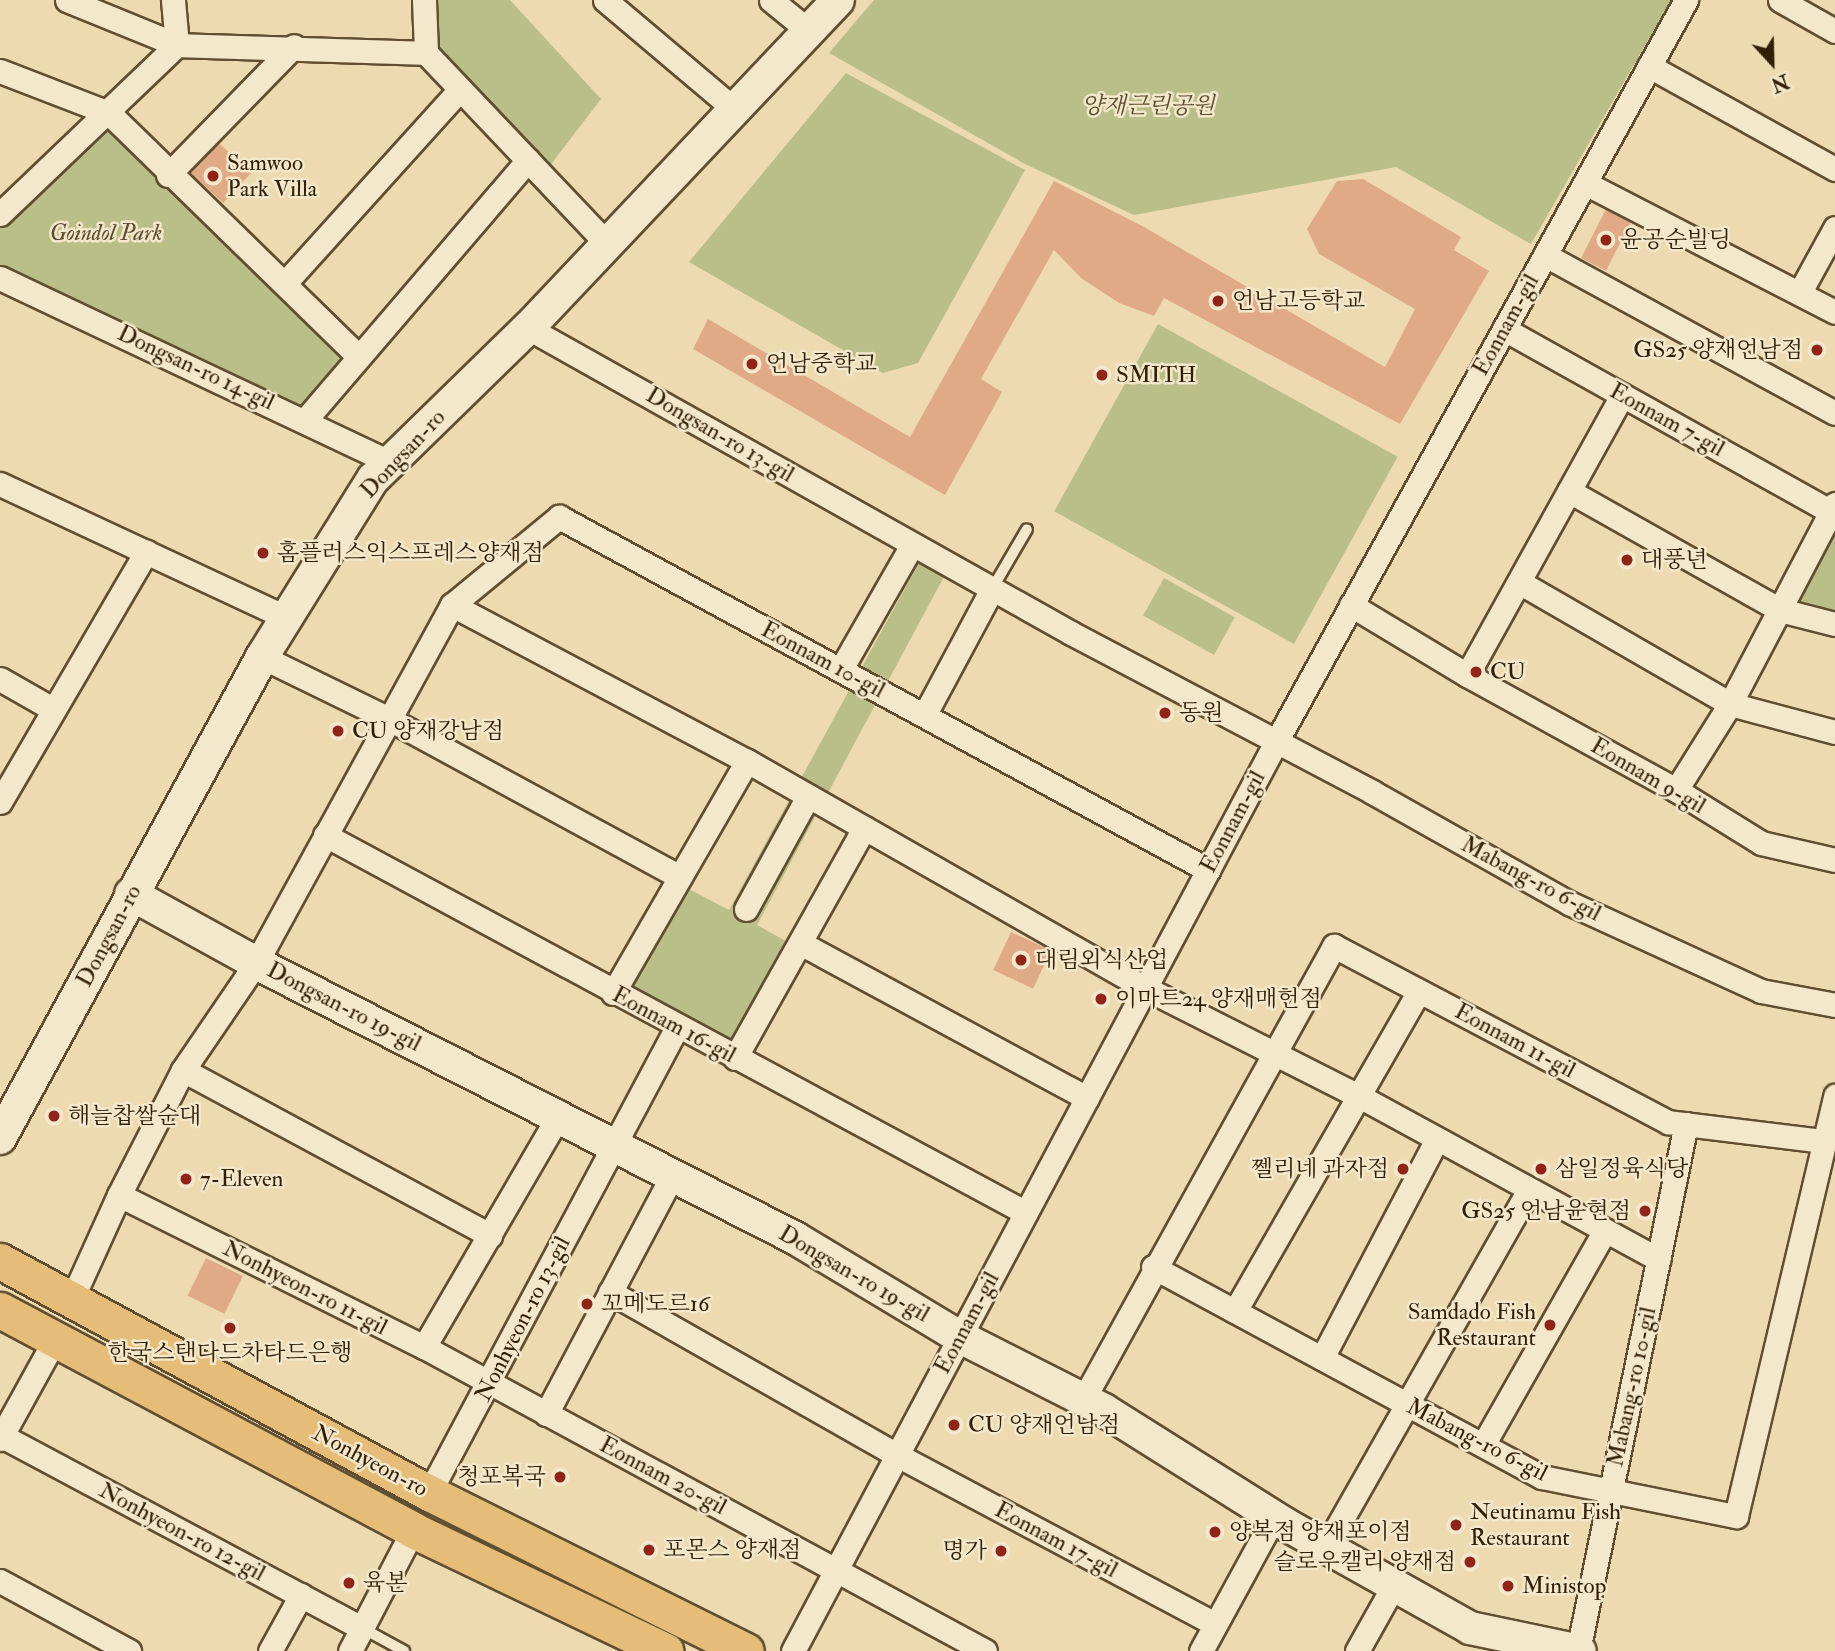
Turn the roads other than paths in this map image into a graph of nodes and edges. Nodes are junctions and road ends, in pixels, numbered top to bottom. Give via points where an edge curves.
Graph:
1 (67, 0) edge
2 (173, 0) edge
3 (424, 0) edge
4 (605, 0) edge
5 (771, 0) edge
6 (838, 0) edge
7 (1686, 0) edge
8 (1780, 0) edge
9 (809, 31) junction
10 (1835, 31) edge
11 (177, 44) junction
12 (294, 46) junction
13 (426, 53) junction
14 (1649, 66) junction
15 (0, 71) edge
16 (460, 89) junction
17 (734, 110) junction
18 (108, 113) junction
19 (527, 160) junction
20 (1835, 169) edge
21 (168, 175) junction
22 (1584, 183) junction
23 (0, 214) edge
24 (1835, 228) edge
25 (607, 244) junction
26 (1545, 255) junction
27 (0, 278) edge
28 (285, 283) junction
29 (1800, 292) junction
30 (1835, 312) edge
31 (528, 328) junction
32 (1504, 330) junction
33 (359, 357) junction
34 (1622, 395) junction
35 (1835, 413) edge
36 (306, 419) junction
37 (390, 462) junction
38 (0, 484) edge
39 (1569, 491) junction
40 (1833, 508) edge
41 (1027, 529) dead end
42 (912, 545) junction
43 (146, 552) junction
44 (1518, 582) junction
45 (992, 589) junction
46 (452, 605) junction
47 (1351, 605) junction
48 (1780, 610) junction
49 (285, 617) junction
50 (1835, 624) edge
51 (262, 657) junction
52 (841, 669) junction
53 (1467, 675) junction
54 (0, 679) edge
55 (1730, 704) junction
56 (51, 708) junction
57 (925, 714) junction
58 (389, 719) junction
59 (1835, 732) edge
60 (1276, 741) junction
61 (747, 761) junction
62 (1676, 790) junction
63 (808, 796) junction
64 (0, 802) edge
65 (864, 828) junction
66 (325, 835) junction
67 (1835, 860) edge
68 (1208, 870) junction
69 (680, 877) junction
70 (131, 894) junction
71 (746, 909) dead end
72 (802, 944) junction
73 (256, 963) junction
74 (1145, 988) junction
75 (1419, 990) junction
76 (613, 993) junction
77 (1835, 1005) edge
78 (677, 1027) junction
79 (1274, 1054) junction
80 (735, 1058) junction
81 (183, 1070) junction
82 (1359, 1096) junction
83 (1835, 1096) edge
84 (1087, 1098) junction
85 (559, 1115) junction
86 (1686, 1124) junction
87 (0, 1138) edge
88 (1437, 1139) junction
89 (1823, 1141) junction
90 (612, 1142) junction
91 (673, 1174) junction
92 (1528, 1191) junction
93 (119, 1195) junction
94 (1026, 1213) junction
95 (1605, 1230) junction
96 (490, 1236) junction
97 (1658, 1259) junction
98 (0, 1261) edge
99 (1153, 1267) junction
100 (610, 1292) junction
101 (71, 1301) junction
102 (0, 1310) edge
103 (1235, 1311) junction
104 (960, 1337) junction
105 (54, 1341) junction
106 (424, 1348) junction
107 (1322, 1358) junction
108 (490, 1384) junction
109 (1083, 1399) junction
110 (1410, 1405) junction
111 (546, 1414) junction
112 (1, 1437) edge
113 (1483, 1445) junction
114 (897, 1455) junction
115 (1611, 1491) junction
116 (429, 1493) junction
117 (1274, 1517) junction
118 (413, 1530) junction
119 (1326, 1547) junction
120 (837, 1569) junction
121 (0, 1581) edge
122 (1394, 1585) junction
123 (301, 1595) junction
124 (1215, 1624) junction
125 (362, 1628) junction
126 (129, 1651) edge
127 (270, 1651) edge
128 (350, 1651) edge
129 (404, 1651) edge
130 (666, 1651) edge
131 (746, 1651) edge
132 (793, 1651) edge
133 (985, 1651) edge
134 (1200, 1651) edge
135 (1357, 1651) edge
136 (1579, 1651) edge

1 - 11 street
2 - 11 street
3 - 13 street
4 - 17 street
5 - 9 street
6 - 9 street, Dongsan-ro
7 - 14 street, Eonnam-gil
8 - 10 street
9 - 17 street, Dongsan-ro
11 - 12 street
11 - 18 street
12 - 13 street
12 - 21 street
13 - 16 street
14 - 20 street
14 - 22 street, Eonnam-gil
15 - 18 street
16 - 19 street
16 - 28 street
17 - 25 street, Dongsan-ro
18 - 21 street
18 - 23 street
19 - 25 street
19 - 33 street
21 - 28 street
22 - 26 street, Eonnam-gil
22 - 29 street
24 - 29 street
25 - 31 street, Dongsan-ro
26 - 32 street, Eonnam-gil
26 - 35 street
27 - 36 street, Dongsan-ro 14-gil
28 - 33 street
29 - 30 street
31 - 37 street, Dongsan-ro
31 - 42 street, Dongsan-ro 13-gil
32 - 34 street, Eonnam 7-gil
32 - 47 street, Eonnam-gil
33 - 36 street
34 - 39 street
34 - 40 street, Eonnam 7-gil
36 - 37 street, Dongsan-ro 14-gil
37 - 49 street, Dongsan-ro via 373,480
38 - 43 street
39 - 44 street
39 - 48 street
40 - 48 street
41 - 45 lane
42 - 45 street, Dongsan-ro 13-gil
42 - 52 street
43 - 49 street
43 - 56 street
44 - 53 street
44 - 55 street
45 - 57 street
45 - 60 street, Dongsan-ro 13-gil
46 - 52 street, Eonnam 10-gil via 559,517
46 - 58 street
46 - 61 street
47 - 53 street, Eonnam 9-gil
47 - 60 street, Eonnam-gil
48 - 50 street
48 - 55 street
49 - 51 street, Dongsan-ro
51 - 58 street
51 - 70 street, Dongsan-ro
52 - 57 street, Eonnam 10-gil
53 - 62 street, Eonnam 9-gil
54 - 56 street
55 - 59 street
55 - 62 street
56 - 64 street
57 - 68 street, Eonnam 10-gil
58 - 66 street
58 - 69 street
60 - 68 street, Eonnam-gil
60 - 77 street, Mabang-ro 6-gil via 1569,903 1761,991
61 - 63 street
61 - 69 street
62 - 67 street, Eonnam 9-gil via 1761,843
63 - 65 street
63 - 71 street
65 - 72 street
65 - 74 street
66 - 73 street
66 - 76 street, Eonnam 16-gil
68 - 74 street, Eonnam-gil
69 - 76 street
70 - 73 street, Dongsan-ro 19-gil
70 - 87 street, Dongsan-ro
72 - 80 street
72 - 84 street
73 - 81 street
73 - 85 street, Dongsan-ro 19-gil
74 - 79 street
74 - 84 street, Eonnam-gil
75 - 79 street, Eonnam 11-gil via 1334,946
75 - 82 street
75 - 86 street, Eonnam 11-gil via 1668,1122
76 - 78 street, Eonnam 16-gil
78 - 80 street, Eonnam 16-gil
78 - 90 street
79 - 82 street
79 - 99 street
80 - 94 street, Eonnam 16-gil
81 - 93 street
81 - 96 street
82 - 88 street
82 - 103 street
83 - 89 street, Mabang-ro 6-gil
84 - 94 street, Eonnam-gil
85 - 90 street, Dongsan-ro 19-gil
85 - 96 street
86 - 89 street, Eonnam 11-gil
86 - 97 street, Mabang-ro 10-gil
88 - 92 street
88 - 107 street
89 - 115 street, Mabang-ro 6-gil via 1736,1516
90 - 91 street, Dongsan-ro 19-gil
90 - 108 street, Nonhyeon-ro 13-gil
91 - 100 street
91 - 104 street, Dongsan-ro 19-gil via 795,1238
92 - 95 street
92 - 110 street
93 - 101 street
93 - 106 street, Nonhyeon-ro 11-gil
94 - 104 street, Eonnam-gil
95 - 97 street
95 - 113 street
96 - 106 street
97 - 115 street, Mabang-ro 10-gil
98 - 101 main road, Nonhyeon-ro
99 - 103 street, Mabang-ro 6-gil
99 - 109 street
100 - 111 street
100 - 114 street, Eonnam 17-gil
101 - 116 main road, Nonhyeon-ro
102 - 105 main road, Nonhyeon-ro
103 - 107 street, Mabang-ro 6-gil
104 - 109 street, Mabang-ro 10-gil
104 - 114 street, Eonnam-gil
105 - 112 street, Nonhyeon-ro 12-gil
105 - 118 main road, Nonhyeon-ro
106 - 108 street, Nonhyeon-ro 11-gil
107 - 110 street, Mabang-ro 6-gil
108 - 111 street, Eonnam 20-gil
108 - 116 street, Nonhyeon-ro 13-gil
109 - 117 street, Mabang-ro 10-gil
110 - 113 street, Mabang-ro 6-gil
110 - 119 street
111 - 120 street, Eonnam 20-gil
112 - 123 street, Nonhyeon-ro 12-gil
113 - 115 street, Mabang-ro 6-gil via 1542,1477
114 - 120 street, Eonnam-gil
114 - 124 street, Eonnam 17-gil
115 - 136 street, Mabang-ro 10-gil
116 - 131 main road, Nonhyeon-ro
117 - 119 street, Mabang-ro 10-gil
117 - 124 street
118 - 125 street
118 - 130 main road, Nonhyeon-ro
119 - 122 street, Mabang-ro 10-gil
120 - 132 street, Eonnam-gil
120 - 133 street, Eonnam 20-gil
121 - 126 street
122 - 135 street
122 - 136 street, Mabang-ro 10-gil via 1470,1628
123 - 125 street, Nonhyeon-ro 12-gil
123 - 127 street
124 - 134 street
125 - 128 street
125 - 129 lane

